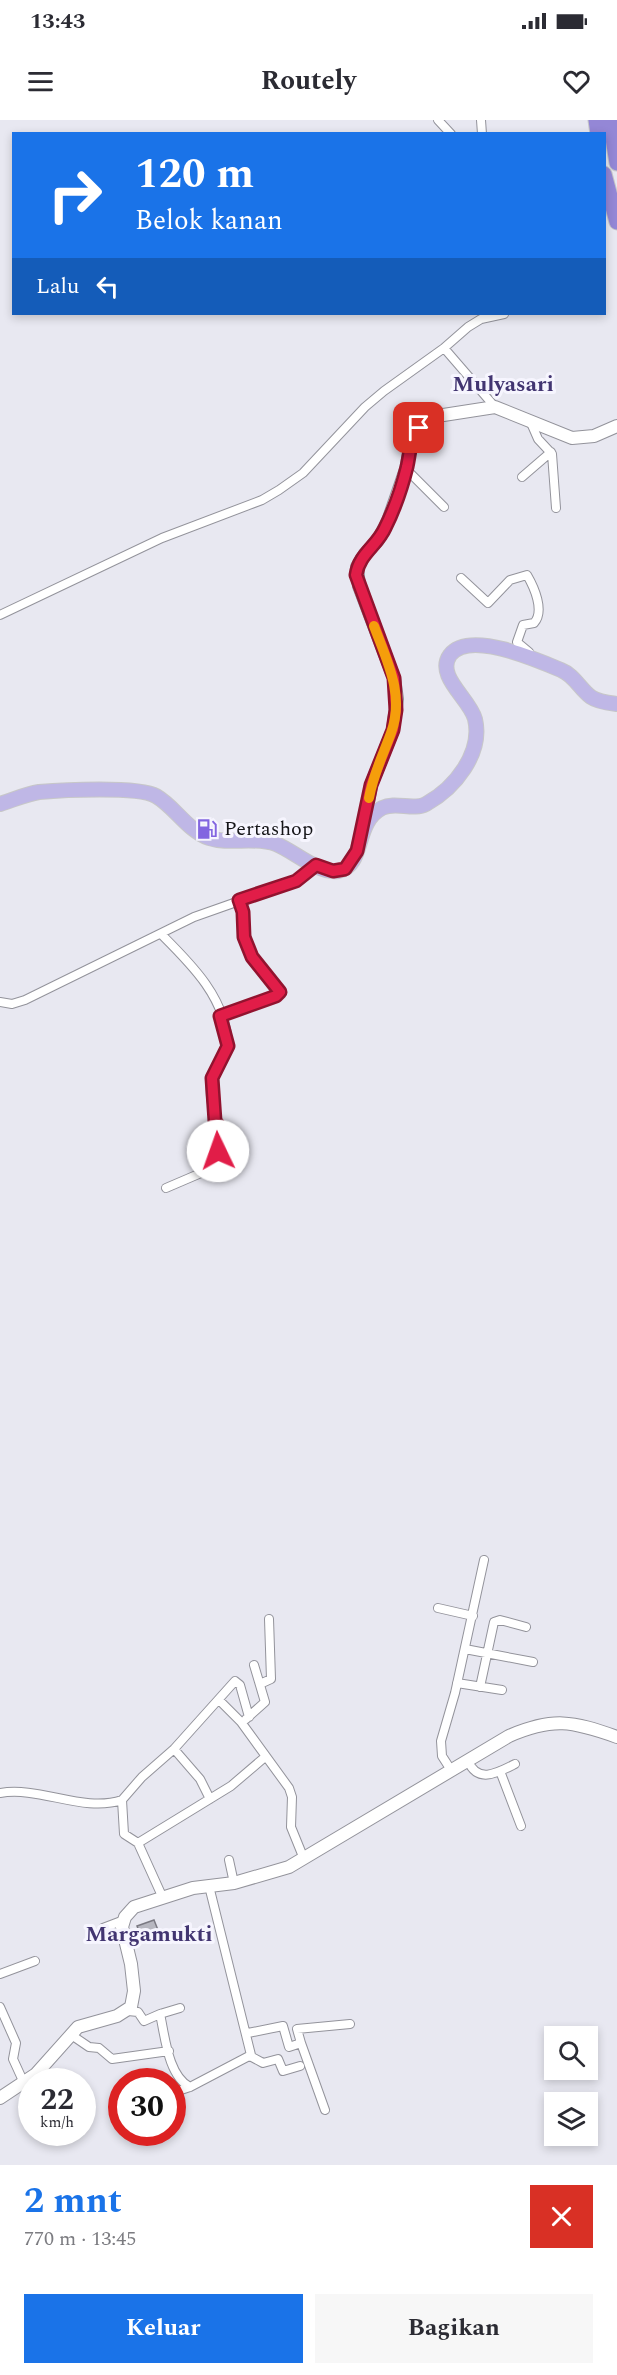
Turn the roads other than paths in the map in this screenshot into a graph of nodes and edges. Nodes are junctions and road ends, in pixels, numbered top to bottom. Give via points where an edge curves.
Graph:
1 (438, 120) edge
2 (610, 120) edge
3 (448, 132) edge
4 (617, 163) edge
5 (606, 181) edge
6 (617, 222) edge
7 (501, 315) edge
8 (444, 348) junction
9 (495, 407) junction
10 (531, 423) junction
11 (617, 426) edge
12 (551, 453) junction
13 (406, 470) junction
14 (522, 477) dead end
15 (444, 507) dead end
16 (556, 508) dead end
17 (461, 578) dead end
18 (0, 615) edge
19 (549, 667) junction
20 (617, 704) edge
21 (371, 785) junction
22 (0, 804) edge
23 (382, 808) junction
24 (363, 825) junction
25 (316, 865) junction
26 (239, 900) junction
27 (162, 935) junction
28 (0, 1002) edge
29 (222, 1019) junction
30 (166, 1188) dead end
31 (484, 1560) dead end
32 (438, 1608) dead end
33 (473, 1616) junction
34 (269, 1619) dead end
35 (526, 1627) dead end
36 (465, 1649) junction
37 (486, 1655) junction
38 (532, 1662) dead end
39 (254, 1665) dead end
40 (457, 1683) junction
41 (260, 1684) junction
42 (480, 1687) junction
43 (502, 1690) dead end
44 (219, 1700) junction
45 (245, 1720) junction
46 (617, 1737) edge
47 (174, 1749) junction
48 (265, 1757) junction
49 (468, 1761) junction
50 (515, 1764) dead end
51 (451, 1770) junction
52 (500, 1771) junction
53 (0, 1793) edge
54 (210, 1799) junction
55 (122, 1800) junction
56 (521, 1826) dead end
57 (138, 1843) junction
58 (304, 1858) junction
59 (229, 1860) dead end
60 (234, 1882) junction
61 (209, 1886) junction
62 (162, 1896) junction
63 (124, 1920) junction
64 (103, 1928) dead end
65 (35, 1961) dead end
66 (0, 1974) edge
67 (0, 2007) edge
68 (180, 2008) dead end
69 (128, 2011) junction
70 (160, 2014) junction
71 (350, 2024) dead end
72 (70, 2034) junction
73 (248, 2034) junction
74 (301, 2043) junction
75 (169, 2050) junction
76 (250, 2056) junction
77 (300, 2066) dead end
78 (41, 2068) edge
79 (18, 2070) edge
80 (18, 2087) edge
81 (190, 2087) junction
82 (186, 2089) edge
83 (0, 2098) edge
84 (325, 2110) dead end

1 - 3 street
2 - 4 highway
5 - 6 highway
7 - 8 street via 474,323
8 - 9 street
8 - 18 street via 366,407 307,469 279,490 162,538
9 - 10 street
9 - 13 street via 446,413 427,421 413,435
10 - 11 street via 572,438
10 - 12 street via 539,441
12 - 14 street
12 - 16 street
13 - 15 street
13 - 21 street via 383,532 360,560 356,575 394,678 397,699 393,730
17 - 19 street via 488,603 510,580 526,575 536,593 538,616 534,623 523,625 517,642
19 - 20 main road via 568,674 591,697
19 - 23 main road via 481,645 455,650 446,666 475,718 471,755 461,773 427,803
21 - 23 street
21 - 24 street
22 - 25 main road via 40,792 151,793 205,836 276,844
23 - 24 main road
24 - 25 main road via 354,859 345,869 333,871
25 - 26 street via 291,884
26 - 27 street via 194,916
26 - 29 street via 244,937 252,957 280,992
27 - 28 street via 25,1000
27 - 29 street via 199,972
29 - 30 street via 228,1046 212,1082 215,1121 221,1129 217,1140 219,1153 208,1159 208,1170
31 - 33 street
32 - 33 street
33 - 36 street
34 - 41 street via 272,1679
35 - 37 street via 494,1622
36 - 37 street
36 - 40 street
37 - 38 street
37 - 42 street
39 - 41 street
40 - 42 street
40 - 51 street via 441,1741 442,1756
41 - 45 street via 265,1704
42 - 43 street
44 - 45 street
44 - 45 street via 238,1682
44 - 47 street
45 - 48 street
46 - 49 street via 566,1723 539,1724 509,1736
47 - 54 street via 200,1779
47 - 55 street
48 - 54 street
48 - 58 street via 291,1792 291,1827
49 - 51 street
49 - 52 street via 476,1774
50 - 52 street
51 - 58 street
52 - 56 street
53 - 55 street via 21,1791 105,1803
54 - 57 street
55 - 57 street via 123,1832
57 - 62 street
58 - 60 street via 289,1867
59 - 60 street
60 - 61 street
61 - 62 street
61 - 73 street
62 - 63 street via 134,1907
63 - 64 street
63 - 69 street via 123,1935 132,1964 134,1991
65 - 66 street
67 - 79 street via 17,2046 13,2060
68 - 70 street
69 - 70 street via 139,2013 143,2020
69 - 72 street via 83,2024
70 - 75 street
71 - 74 street via 297,2029
72 - 75 street via 112,2059
72 - 78 street
73 - 74 street via 283,2026 289,2047
73 - 76 street
74 - 84 street
75 - 81 street via 180,2079
76 - 77 street via 262,2063 278,2059 283,2071
76 - 81 street
80 - 83 street
81 - 82 street

